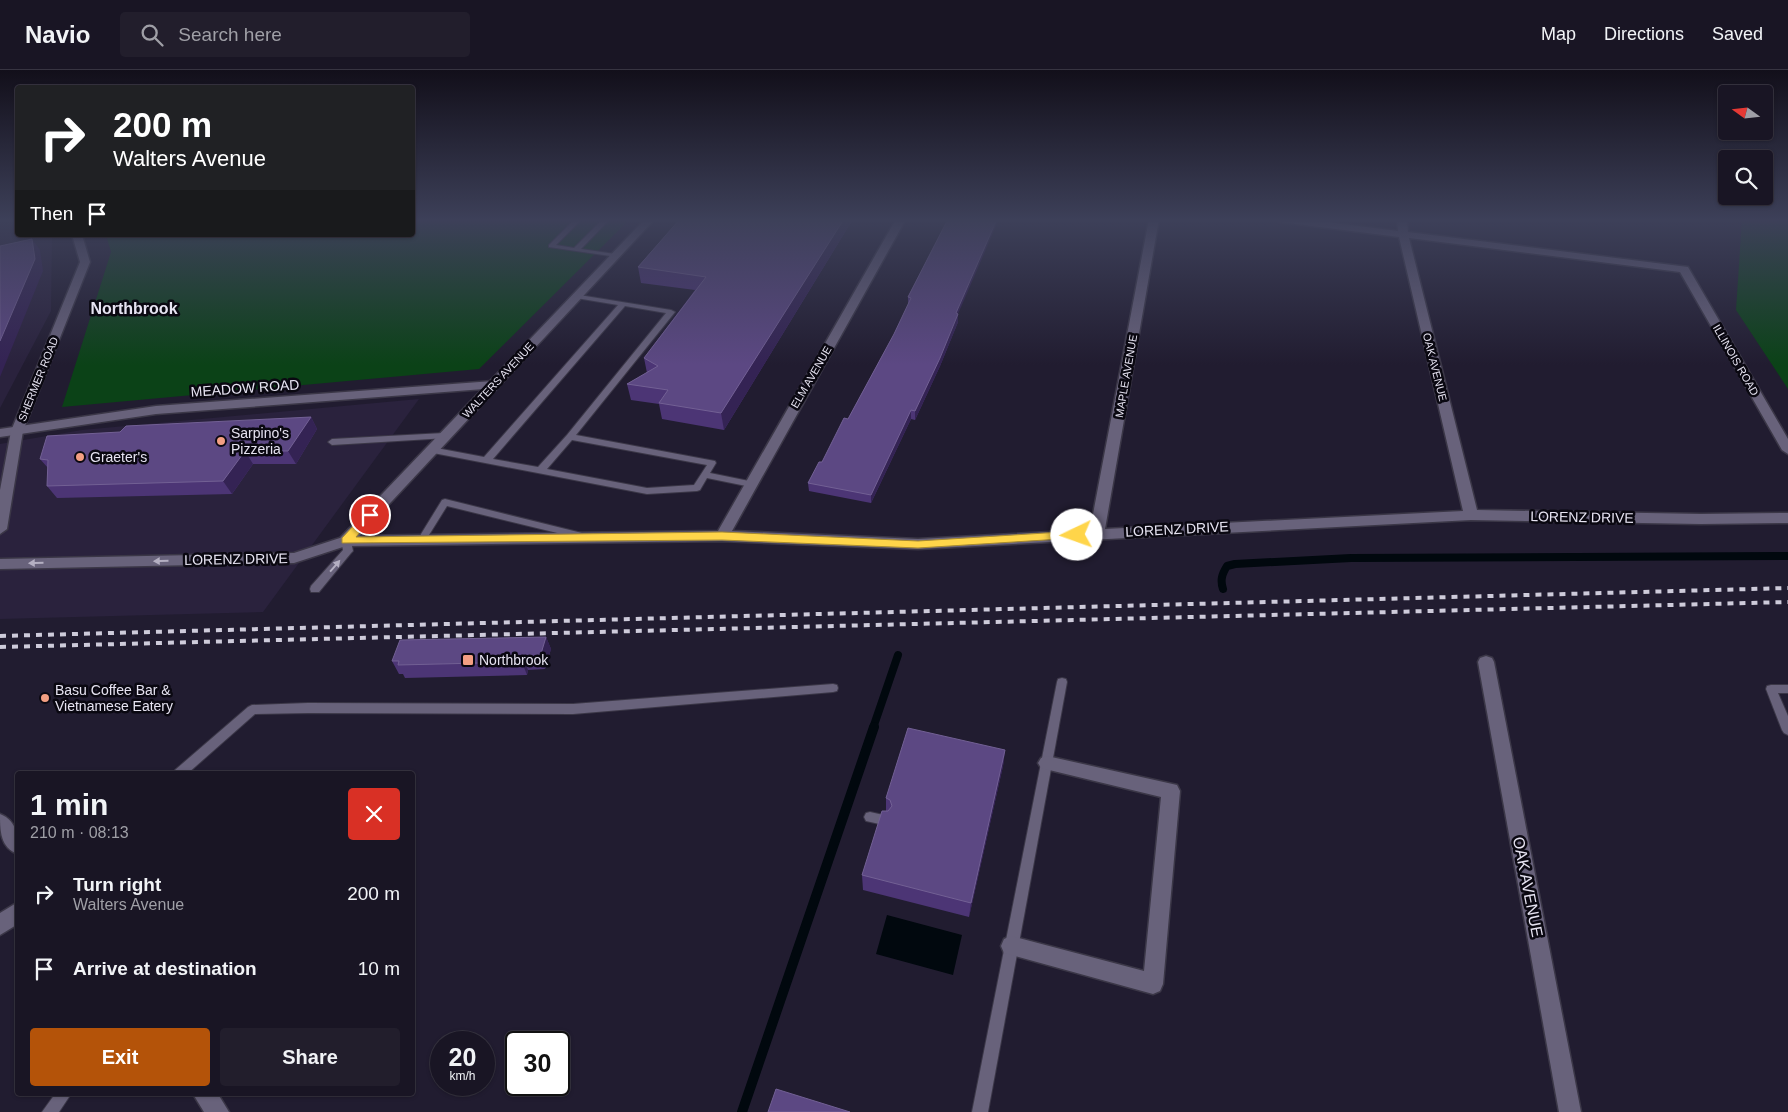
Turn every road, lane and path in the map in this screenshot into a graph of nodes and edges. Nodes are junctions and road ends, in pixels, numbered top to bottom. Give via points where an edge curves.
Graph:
1 (83, 268) edge
2 (604, 268) edge
3 (873, 268) edge
4 (1145, 268) edge
5 (1411, 268) edge
6 (1673, 268) edge
7 (576, 296) junction
8 (623, 304) junction
9 (493, 385) junction
10 (17, 431) junction
11 (0, 434) edge
12 (444, 436) junction
13 (570, 436) junction
14 (332, 442) dead end
15 (431, 450) junction
16 (1788, 450) edge
17 (486, 461) junction
18 (540, 471) junction
19 (705, 475) junction
20 (751, 484) junction
21 (1471, 515) junction
22 (1788, 518) edge
23 (0, 529) edge
24 (1097, 533) junction
25 (722, 536) junction
26 (589, 538) junction
27 (346, 540) junction
28 (421, 541) junction
29 (0, 564) edge
30 (315, 589) dead end
31 (1486, 662) dead end
32 (1062, 682) dead end
33 (833, 688) dead end
34 (1788, 689) edge
35 (1788, 730) edge
36 (1047, 763) junction
37 (181, 771) edge
38 (870, 817) dead end
39 (884, 820) edge
40 (0, 822) edge
41 (15, 842) edge
42 (15, 913) edge
43 (0, 925) edge
44 (1011, 946) junction
45 (62, 1096) edge
46 (50, 1112) edge
47 (980, 1112) edge
48 (1570, 1112) edge

1 - 10 street, SHERMER ROAD
2 - 7 street, WALTERS AVENUE
3 - 20 street, ELM AVENUE
4 - 24 street, MAPLE AVENUE
5 - 21 street, OAK AVENUE
6 - 16 street, ILLINOIS ROAD via 1684,269
7 - 8 lane
7 - 9 street, WALTERS AVENUE
8 - 13 lane via 671,312
8 - 17 lane
9 - 10 street, MEADOW ROAD via 156,410
9 - 12 street, WALTERS AVENUE
10 - 11 street, MEADOW ROAD
10 - 23 street, SHERMER ROAD
12 - 14 lane
12 - 15 street, WALTERS AVENUE
13 - 18 lane
13 - 19 lane via 712,464
15 - 17 lane
15 - 27 street, WALTERS AVENUE
17 - 18 lane
18 - 19 lane via 647,491 697,488
19 - 20 lane
20 - 25 street, ELM AVENUE
21 - 22 street, LORENZ DRIVE
21 - 24 street, LORENZ DRIVE
24 - 25 street, LORENZ DRIVE via 918,544
25 - 26 street, LORENZ DRIVE
26 - 28 street, LORENZ DRIVE
26 - 28 lane via 445,502
27 - 28 street, LORENZ DRIVE
27 -> 29 street, LORENZ DRIVE via 294,558
30 -> 27 lane via 348,551
31 - 48 street, OAK AVENUE
32 - 36 lane
33 - 37 lane via 573,709 252,710
34 - 35 lane via 1771,689
36 - 44 lane
36 - 44 street via 1171,791 1153,984
38 - 39 lane
40 - 41 street
42 - 43 street
44 - 47 lane
45 - 46 lane

